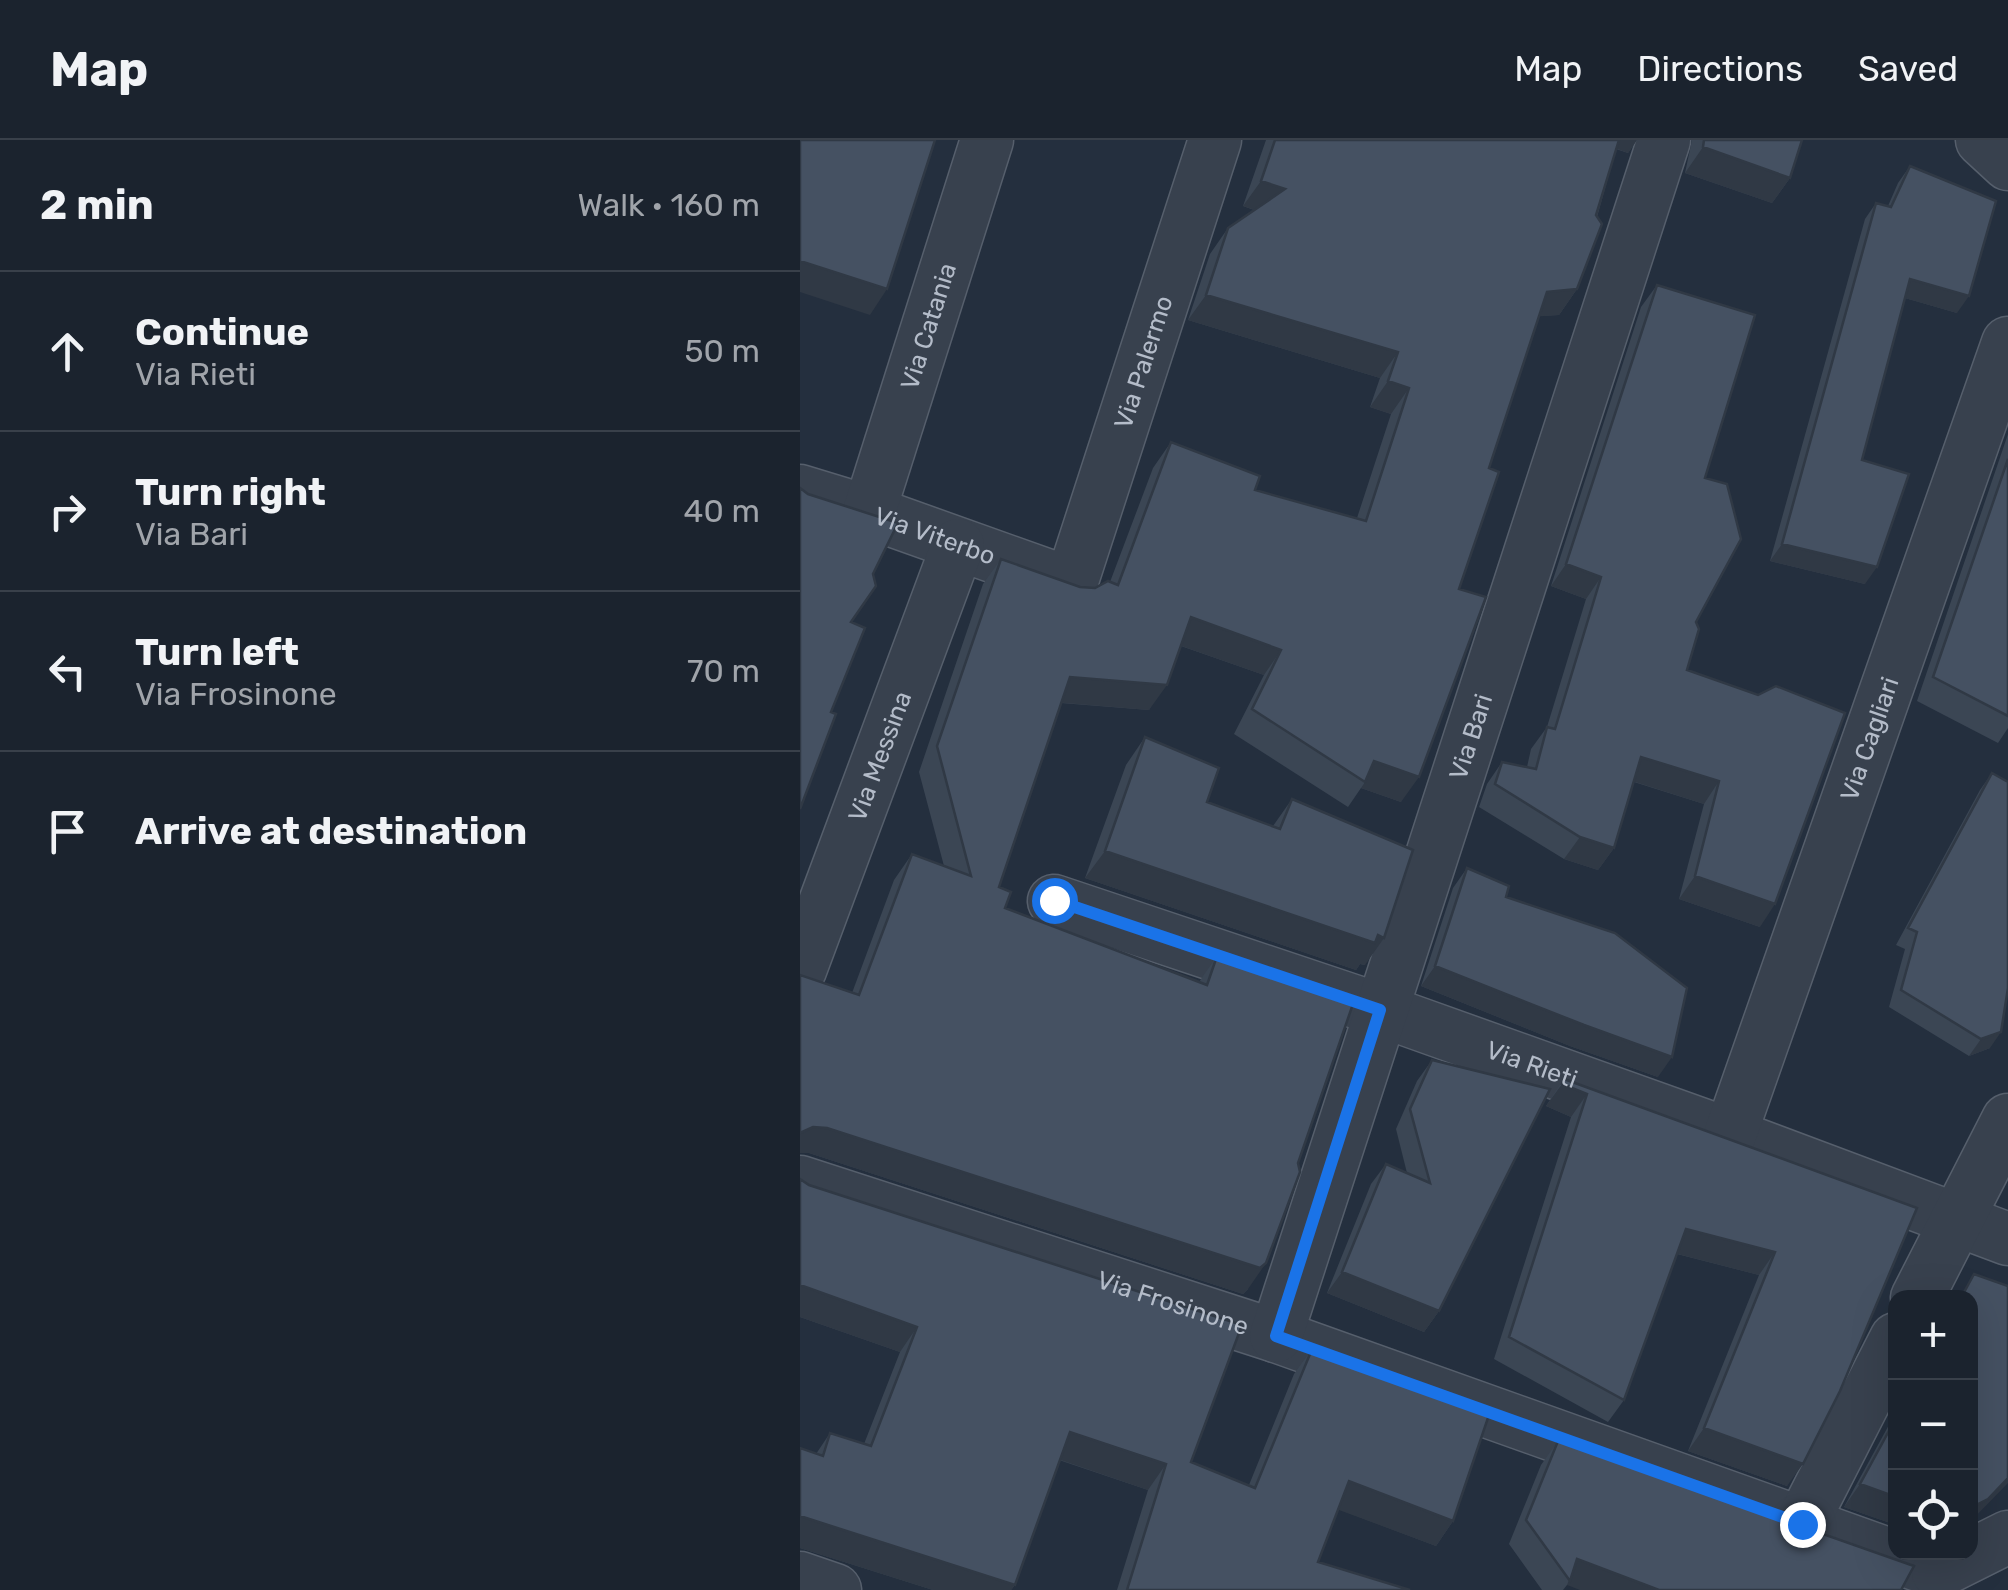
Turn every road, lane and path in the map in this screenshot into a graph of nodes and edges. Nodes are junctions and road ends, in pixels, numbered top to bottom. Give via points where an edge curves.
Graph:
1 (987, 140) edge
2 (1215, 140) edge
3 (1664, 140) edge
4 (1982, 140) edge
5 (2008, 164) edge
6 (2008, 342) edge
7 (800, 491) edge
8 (869, 512) junction
9 (958, 545) junction
10 (1071, 584) joint
11 (1054, 900) dead end
12 (800, 970) edge
13 (1380, 1010) junction
14 (2008, 1120) edge
15 (1730, 1135) junction
16 (800, 1182) edge
17 (1956, 1220) junction
18 (2008, 1239) edge
19 (1921, 1290) edge
20 (1276, 1336) junction
21 (1888, 1355) edge
22 (1802, 1524) junction
23 (2008, 1538) edge
24 (800, 1578) edge
25 (1933, 1581) edge
26 (834, 1590) edge

1 - 8 street, Via Catania
2 - 10 street, Via Palermo
3 - 13 street, Via Bari
4 - 5 street
6 - 15 street, Via Cagliari
7 - 8 street, Via Viterbo
8 - 9 street, Via Viterbo
9 - 10 street, Via Viterbo
9 - 12 street, Via Messina
11 - 13 street, Via Rieti
13 - 15 street, Via Rieti
13 - 20 street, Via Bari
14 - 17 street
15 - 17 street, Via Rieti
16 - 20 street, Via Frosinone
17 - 18 street, Via Rieti
17 - 19 street
20 - 22 street, Via Frosinone
21 - 22 street
22 - 25 street, Via Frosinone
23 - 25 street
24 - 26 street

